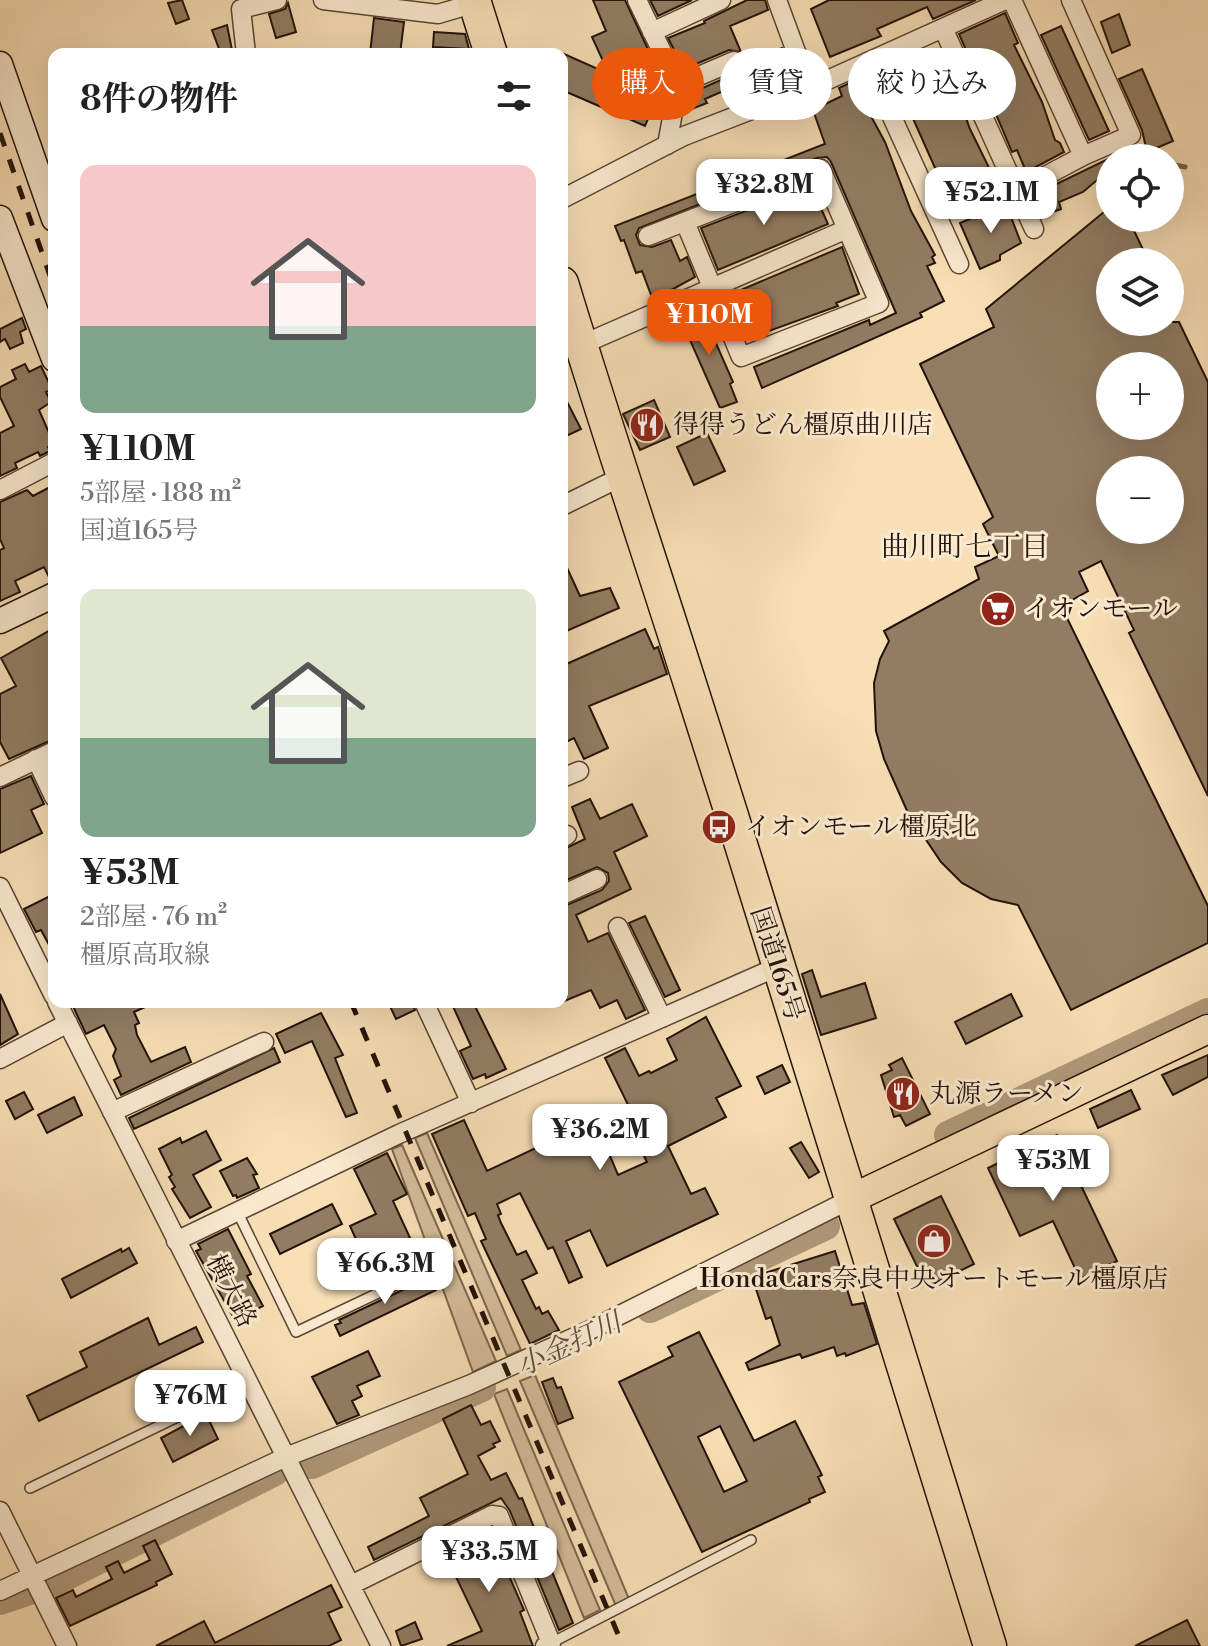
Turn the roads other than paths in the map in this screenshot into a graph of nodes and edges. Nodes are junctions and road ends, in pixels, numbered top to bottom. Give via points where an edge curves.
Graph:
1 (277, 0) edge
2 (323, 0) edge
3 (637, 0) edge
4 (721, 0) edge
5 (777, 0) edge
6 (1005, 0) edge
7 (1012, 0) edge
8 (1071, 0) edge
9 (475, 2) edge
10 (943, 28) junction
11 (652, 32) junction
12 (245, 48) edge
13 (489, 48) edge
14 (660, 48) edge
15 (795, 48) edge
16 (898, 48) edge
17 (0, 65) edge
18 (672, 120) edge
19 (728, 120) edge
20 (893, 120) edge
21 (667, 145) junction
22 (1083, 156) junction
23 (1017, 191) junction
24 (568, 196) edge
25 (48, 202) edge
26 (0, 218) edge
27 (685, 222) junction
28 (847, 229) junction
29 (1034, 229) dead end
30 (648, 236) dead end
31 (959, 264) dead end
32 (712, 286) junction
33 (568, 303) edge
34 (48, 343) edge
35 (581, 345) junction
36 (48, 465) edge
37 (621, 477) junction
38 (0, 490) edge
39 (568, 503) edge
40 (48, 598) edge
41 (0, 621) edge
42 (48, 754) edge
43 (36, 759) junction
44 (0, 777) edge
45 (48, 784) edge
46 (597, 879) dead end
47 (0, 887) edge
48 (568, 892) edge
49 (618, 927) dead end
50 (777, 967) junction
51 (48, 984) edge
52 (60, 1008) edge
53 (427, 1008) edge
54 (662, 1018) junction
55 (68, 1023) junction
56 (1208, 1029) edge
57 (264, 1042) dead end
58 (0, 1059) edge
59 (471, 1103) junction
60 (112, 1112) junction
61 (853, 1198) junction
62 (237, 1211) junction
63 (176, 1241) junction
64 (429, 1269) dead end
65 (248, 1383) junction
66 (286, 1457) junction
67 (30, 1488) dead end
68 (0, 1511) edge
69 (751, 1540) dead end
70 (31, 1575) junction
71 (351, 1585) junction
72 (0, 1591) edge
73 (548, 1644) edge
74 (67, 1646) edge
75 (381, 1646) edge
76 (990, 1646) edge

1 - 12 street via 241,9
2 - 9 street via 438,14
3 - 11 street
4 - 11 street
5 - 15 street
6 - 10 street
7 - 22 street
8 - 22 street via 1124,138
9 - 13 highway
10 - 16 street
10 - 23 street
11 - 14 street
17 - 25 street
18 - 21 street
19 - 21 street
20 - 31 street
21 - 24 street
22 - 23 street
23 - 29 street
26 - 34 street
27 - 28 street via 821,169
27 - 30 street
27 - 32 street
28 - 32 street
28 - 32 street via 879,303 741,357
32 - 35 street
33 - 35 highway, 国道165号
35 - 37 highway, 国道165号
36 - 38 street
37 - 39 street
37 - 50 highway, 国道165号
40 - 41 street
42 - 43 street
43 - 44 street
43 - 45 street
46 - 48 street
47 - 51 street
49 - 54 street
50 - 54 street
50 - 61 highway, 国道165号
52 - 55 street, 横大路
53 - 59 street
54 - 59 street
55 - 58 street
55 - 60 street, 横大路
56 - 61 main road
57 - 60 street
59 - 62 street
60 - 63 street, 横大路
61 - 66 street via 577,1337
61 - 76 highway, 国道165号
62 - 63 street
62 - 64 lane via 296,1332
63 - 65 street, 横大路
65 - 66 street, 横大路
65 - 67 lane
66 - 70 street
66 - 71 street, 横大路
68 - 70 street
69 - 73 lane
70 - 72 street
70 - 74 street
71 - 73 street via 499,1516
71 - 75 street, 横大路

